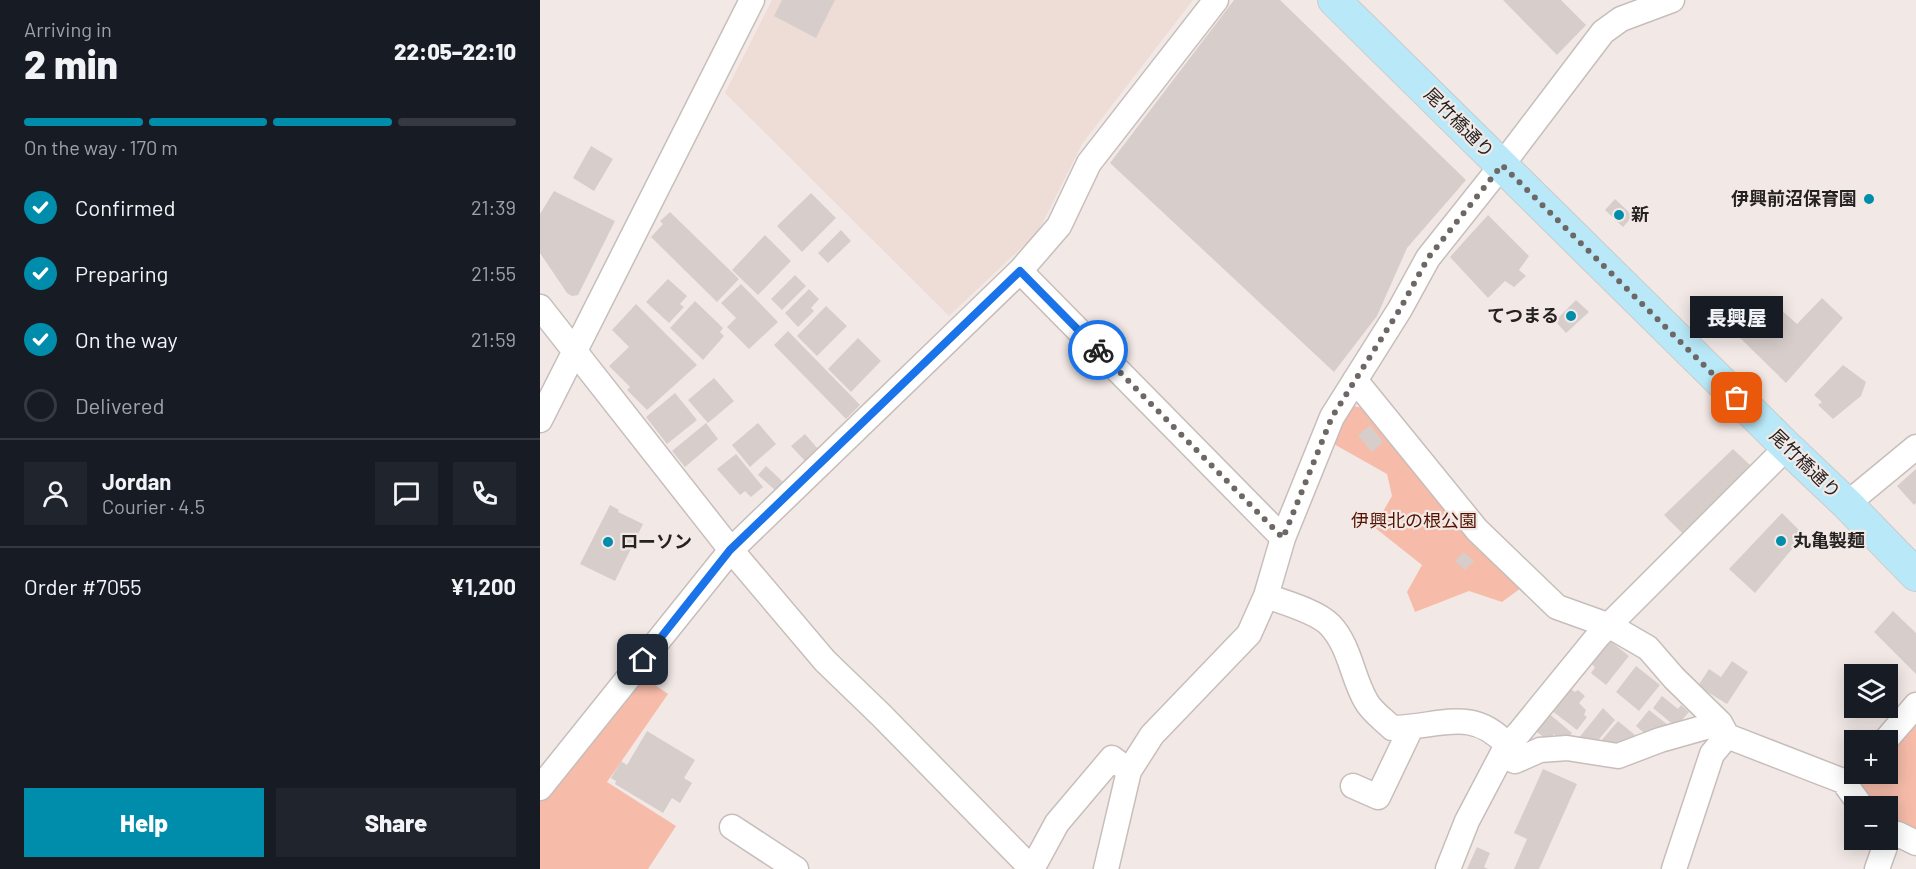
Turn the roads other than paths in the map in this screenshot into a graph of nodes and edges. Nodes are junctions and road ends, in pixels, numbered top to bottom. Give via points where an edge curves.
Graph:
1 (752, 0) edge
2 (1216, 0) edge
3 (1334, 0) edge
4 (1672, 0) edge
5 (1502, 165) junction
6 (1020, 271) junction
7 (540, 307) edge
8 (575, 351) junction
9 (1355, 380) junction
10 (540, 420) edge
11 (1787, 447) junction
12 (1916, 447) edge
13 (1846, 504) junction
14 (1283, 538) junction
15 (730, 550) junction
16 (1916, 575) edge
17 (1266, 596) junction
18 (1610, 626) junction
19 (1916, 705) edge
20 (1411, 728) junction
21 (1724, 729) junction
22 (1894, 730) edge
23 (1504, 751) junction
24 (1129, 771) junction
25 (1844, 774) edge
26 (1353, 786) dead end
27 (540, 788) edge
28 (732, 827) dead end
29 (1898, 834) edge
30 (1916, 843) edge
31 (1884, 850) edge
32 (796, 869) edge
33 (1106, 869) edge
34 (1448, 869) edge
35 (1674, 869) edge
36 (1877, 869) edge

1 - 8 street
2 - 6 street via 1089,163 1059,226
3 - 5 main road, 尾竹橋通り
4 - 5 street via 1621,19 1603,32
5 - 9 street via 1428,258
5 - 11 main road, 尾竹橋通り
6 - 14 street
6 - 15 street
7 - 8 street
8 - 10 street
8 - 15 street
9 - 14 street via 1332,417
9 - 18 street via 1477,530 1557,607
11 - 13 main road, 尾竹橋通り
11 - 18 street
12 - 13 street
13 - 16 main road, 尾竹橋通り
14 - 17 street
15 - 24 street via 825,661 1032,869 1057,823 1112,758
15 - 27 street
17 - 20 street via 1306,610 1329,624 1351,661 1366,703 1392,728
17 - 24 street via 1249,634 1152,735
18 - 21 street via 1648,648
18 - 23 street
19 - 22 street
20 - 23 street via 1456,721 1476,723 1497,734
20 - 26 street via 1378,798
21 - 23 street via 1660,740 1618,756 1567,748 1540,750 1515,761
21 - 25 street
21 - 35 street
23 - 34 street via 1467,821
24 - 33 street
28 - 32 street
29 - 30 street
31 - 36 street

